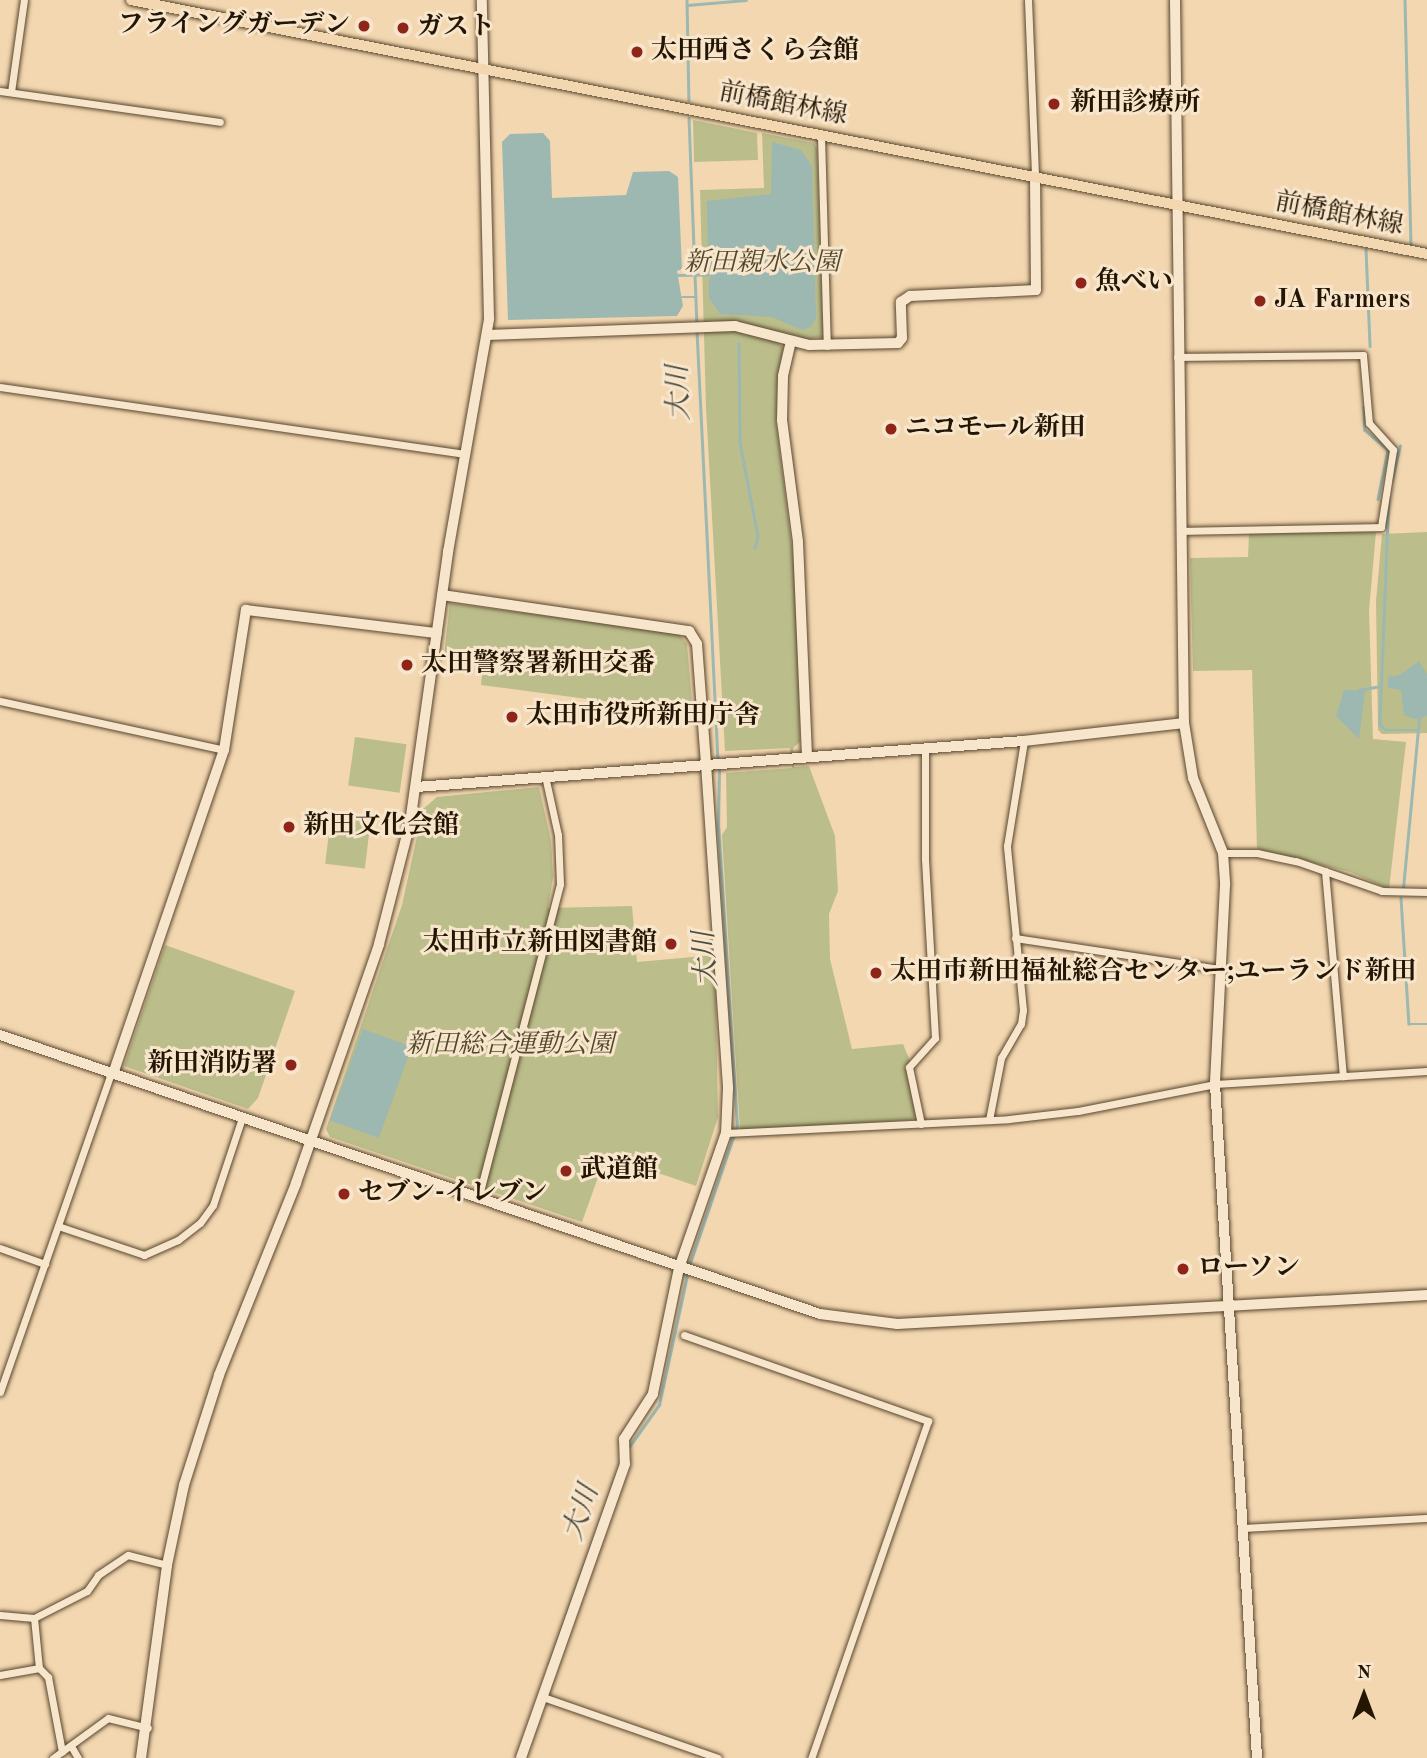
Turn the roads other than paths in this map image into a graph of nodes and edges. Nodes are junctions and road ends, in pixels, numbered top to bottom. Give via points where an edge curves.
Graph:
1 (24, 0) edge
2 (131, 0) edge
3 (482, 0) edge
4 (1028, 0) edge
5 (1175, 0) edge
6 (485, 71) junction
7 (0, 90) edge
8 (11, 92) junction
9 (220, 122) dead end
10 (821, 136) junction
11 (1035, 178) junction
12 (1176, 207) junction
13 (1427, 254) edge
14 (487, 335) junction
15 (791, 341) junction
16 (827, 346) junction
17 (1176, 357) junction
18 (0, 387) edge
19 (465, 454) junction
20 (1180, 531) junction
21 (442, 595) junction
22 (437, 633) junction
23 (0, 701) edge
24 (1184, 723) junction
25 (1024, 741) junction
26 (925, 749) junction
27 (224, 750) junction
28 (807, 757) junction
29 (709, 763) junction
30 (545, 776) junction
31 (416, 787) junction
32 (1223, 853) junction
33 (1325, 871) junction
34 (1427, 892) edge
35 (1015, 938) junction
36 (1221, 969) junction
37 (0, 1035) edge
38 (1427, 1071) edge
39 (112, 1074) junction
40 (1343, 1076) junction
41 (1215, 1084) junction
42 (242, 1118) junction
43 (989, 1120) junction
44 (921, 1124) junction
45 (726, 1133) junction
46 (310, 1142) junction
47 (478, 1199) junction
48 (58, 1226) junction
49 (0, 1248) edge
50 (45, 1264) junction
51 (686, 1270) junction
52 (1427, 1295) edge
53 (1228, 1304) junction
54 (684, 1335) dead end
55 (0, 1392) edge
56 (1427, 1518) edge
57 (1242, 1528) junction
58 (167, 1565) junction
59 (0, 1615) edge
60 (34, 1618) junction
61 (39, 1668) junction
62 (0, 1675) edge
63 (543, 1697) junction
64 (148, 1728) junction
65 (71, 1746) junction
66 (62, 1752) junction
67 (53, 1758) edge
68 (78, 1758) edge
69 (141, 1758) edge
70 (521, 1758) edge
71 (718, 1758) edge
72 (811, 1758) edge
73 (1257, 1758) edge

1 - 8 street
2 - 6 main road, 前橋館林線
3 - 6 street
4 - 11 street via 1031,170
5 - 12 street
6 - 10 main road, 前橋館林線
6 - 14 street via 491,271
7 - 8 street
8 - 9 street
10 - 11 main road, 前橋館林線
10 - 16 street
11 - 12 main road, 前橋館林線
11 - 16 street via 1035,290 909,296 901,302 901,342
12 - 13 main road, 前橋館林線
12 - 17 street
14 - 15 street via 749,327
14 - 19 street
15 - 16 street
15 - 28 street via 783,376 782,420 799,554
17 - 20 street
17 - 20 street via 1363,355 1369,423 1393,450 1381,527
18 - 19 street
19 - 21 street
20 - 24 street
21 - 22 street
21 - 29 street via 689,631 697,644
22 - 27 street via 248,608
22 - 31 street
23 - 27 street
24 - 25 street
24 - 32 street via 1193,778
25 - 26 street
25 - 35 street via 1007,846
26 - 28 street
26 - 44 street via 925,859 935,1038 909,1067
27 - 39 street
28 - 29 street
29 - 30 street
29 - 45 street via 728,1088
30 - 31 street
30 - 47 street via 558,835 560,884
31 - 46 street via 393,902
32 - 33 street via 1257,853
32 - 36 street
33 - 34 street via 1382,891
33 - 40 street
35 - 36 street
35 - 43 street via 1021,1024 1001,1058
36 - 41 street
37 - 39 street
38 - 40 street
39 - 42 street
39 - 48 street
40 - 41 street
41 - 43 street via 1078,1111
41 - 53 street
42 - 46 street
42 - 48 street via 213,1205 200,1223 178,1240 145,1255
43 - 44 street
44 - 45 street
45 - 51 street
46 - 47 street
46 - 58 street via 205,1414
47 - 51 street
48 - 50 street
49 - 50 street
50 - 55 street
51 - 53 street via 820,1314 897,1324
51 - 63 street via 653,1394 624,1439 625,1464
52 - 53 street
53 - 57 street
54 - 72 street via 928,1420
56 - 57 street
57 - 73 street
58 - 60 street via 128,1555 98,1575 87,1591
58 - 64 street
59 - 60 street
60 - 61 street
61 - 62 street
61 - 66 street via 48,1677
63 - 70 street
63 - 71 street
64 - 65 street via 114,1716
64 - 69 street
65 - 66 street
65 - 68 street
66 - 67 street

